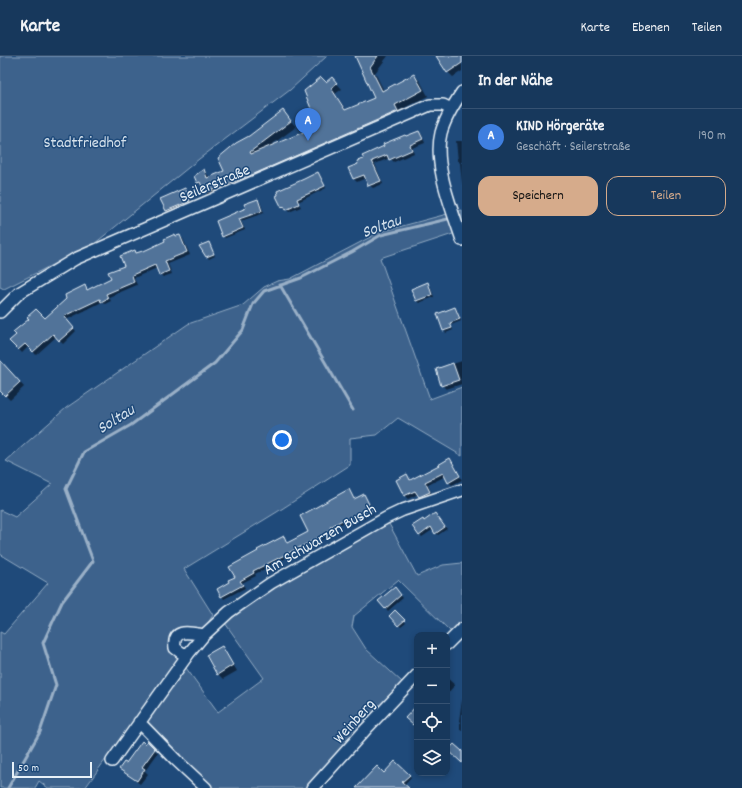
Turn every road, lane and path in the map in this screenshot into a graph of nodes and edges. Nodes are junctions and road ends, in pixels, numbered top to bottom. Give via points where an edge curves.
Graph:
1 (462, 92) edge
2 (451, 109) junction
3 (462, 239) edge
4 (0, 312) edge
5 (462, 490) edge
6 (462, 629) edge
7 (204, 635) junction
8 (450, 641) edge
9 (188, 653) junction
10 (414, 678) edge
11 (139, 722) junction
12 (112, 761) dead end
13 (206, 788) edge
14 (314, 788) edge

1 - 2 street
2 - 3 street via 441,133 438,156 442,178
2 - 4 street, Seilerstraße via 443,105 430,105 75,258 19,293
5 - 7 street, Am Schwarzen Busch via 403,510 369,527 271,583 229,612
6 - 8 street
7 - 9 street, Am Schwarzen Busch
7 - 9 street via 186,632 178,635 174,642 175,648 183,654
9 - 11 street, Am Schwarzen Busch
10 - 14 street, Weinberg
11 - 12 street, Am Schwarzen Busch
11 - 13 street

